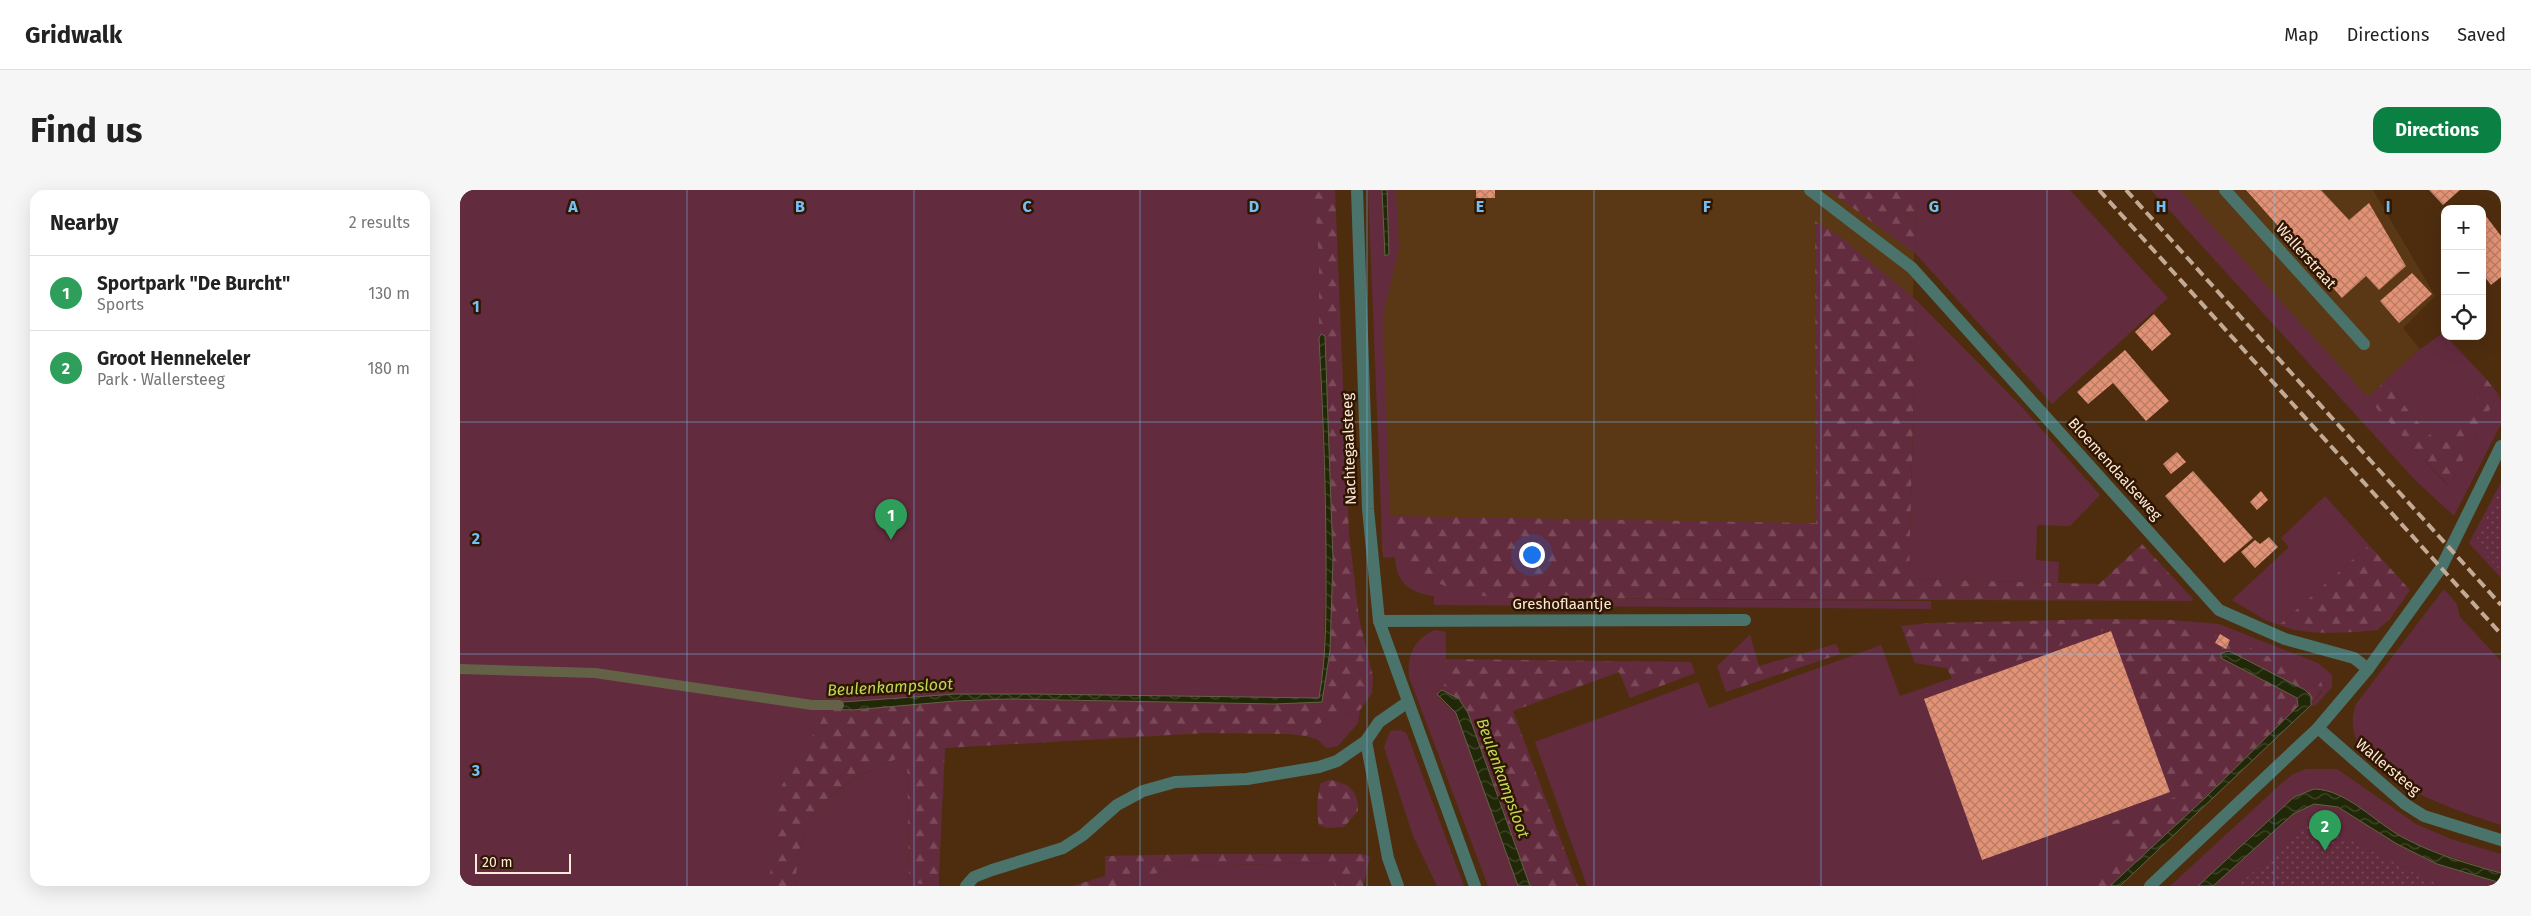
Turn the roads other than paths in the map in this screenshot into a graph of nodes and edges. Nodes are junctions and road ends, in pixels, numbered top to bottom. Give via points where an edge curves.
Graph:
1 (1356, 190) edge
2 (1810, 190) edge
3 (2225, 190) edge
4 (2364, 344) dead end
5 (2501, 446) edge
6 (1746, 620) dead end
7 (1379, 621) junction
8 (2368, 669) junction
9 (1408, 702) junction
10 (2318, 728) junction
11 (1366, 741) junction
12 (2501, 840) edge
13 (966, 886) edge
14 (1398, 886) edge
15 (1475, 886) edge
16 (2150, 886) edge

1 - 7 street, Nachtegaalsteeg via 1368,509
2 - 8 street, Bloemendaalseweg via 1912,268 2220,610 2285,639 2354,658
3 - 4 street, Wallerstraat
5 - 8 street via 2441,568
6 - 7 street, Greshoflaantje
7 - 9 street, Nachtegaalsteeg
8 - 10 street
9 - 11 street via 1379,722
9 - 15 street, Nachtegaalsteeg
10 - 12 street, Wallersteeg via 2405,804 2424,816
10 - 16 street
11 - 13 street via 1337,761 1319,766 1247,779 1175,782 1143,791 1117,805 1063,848 992,870 974,878
11 - 14 street via 1388,858

